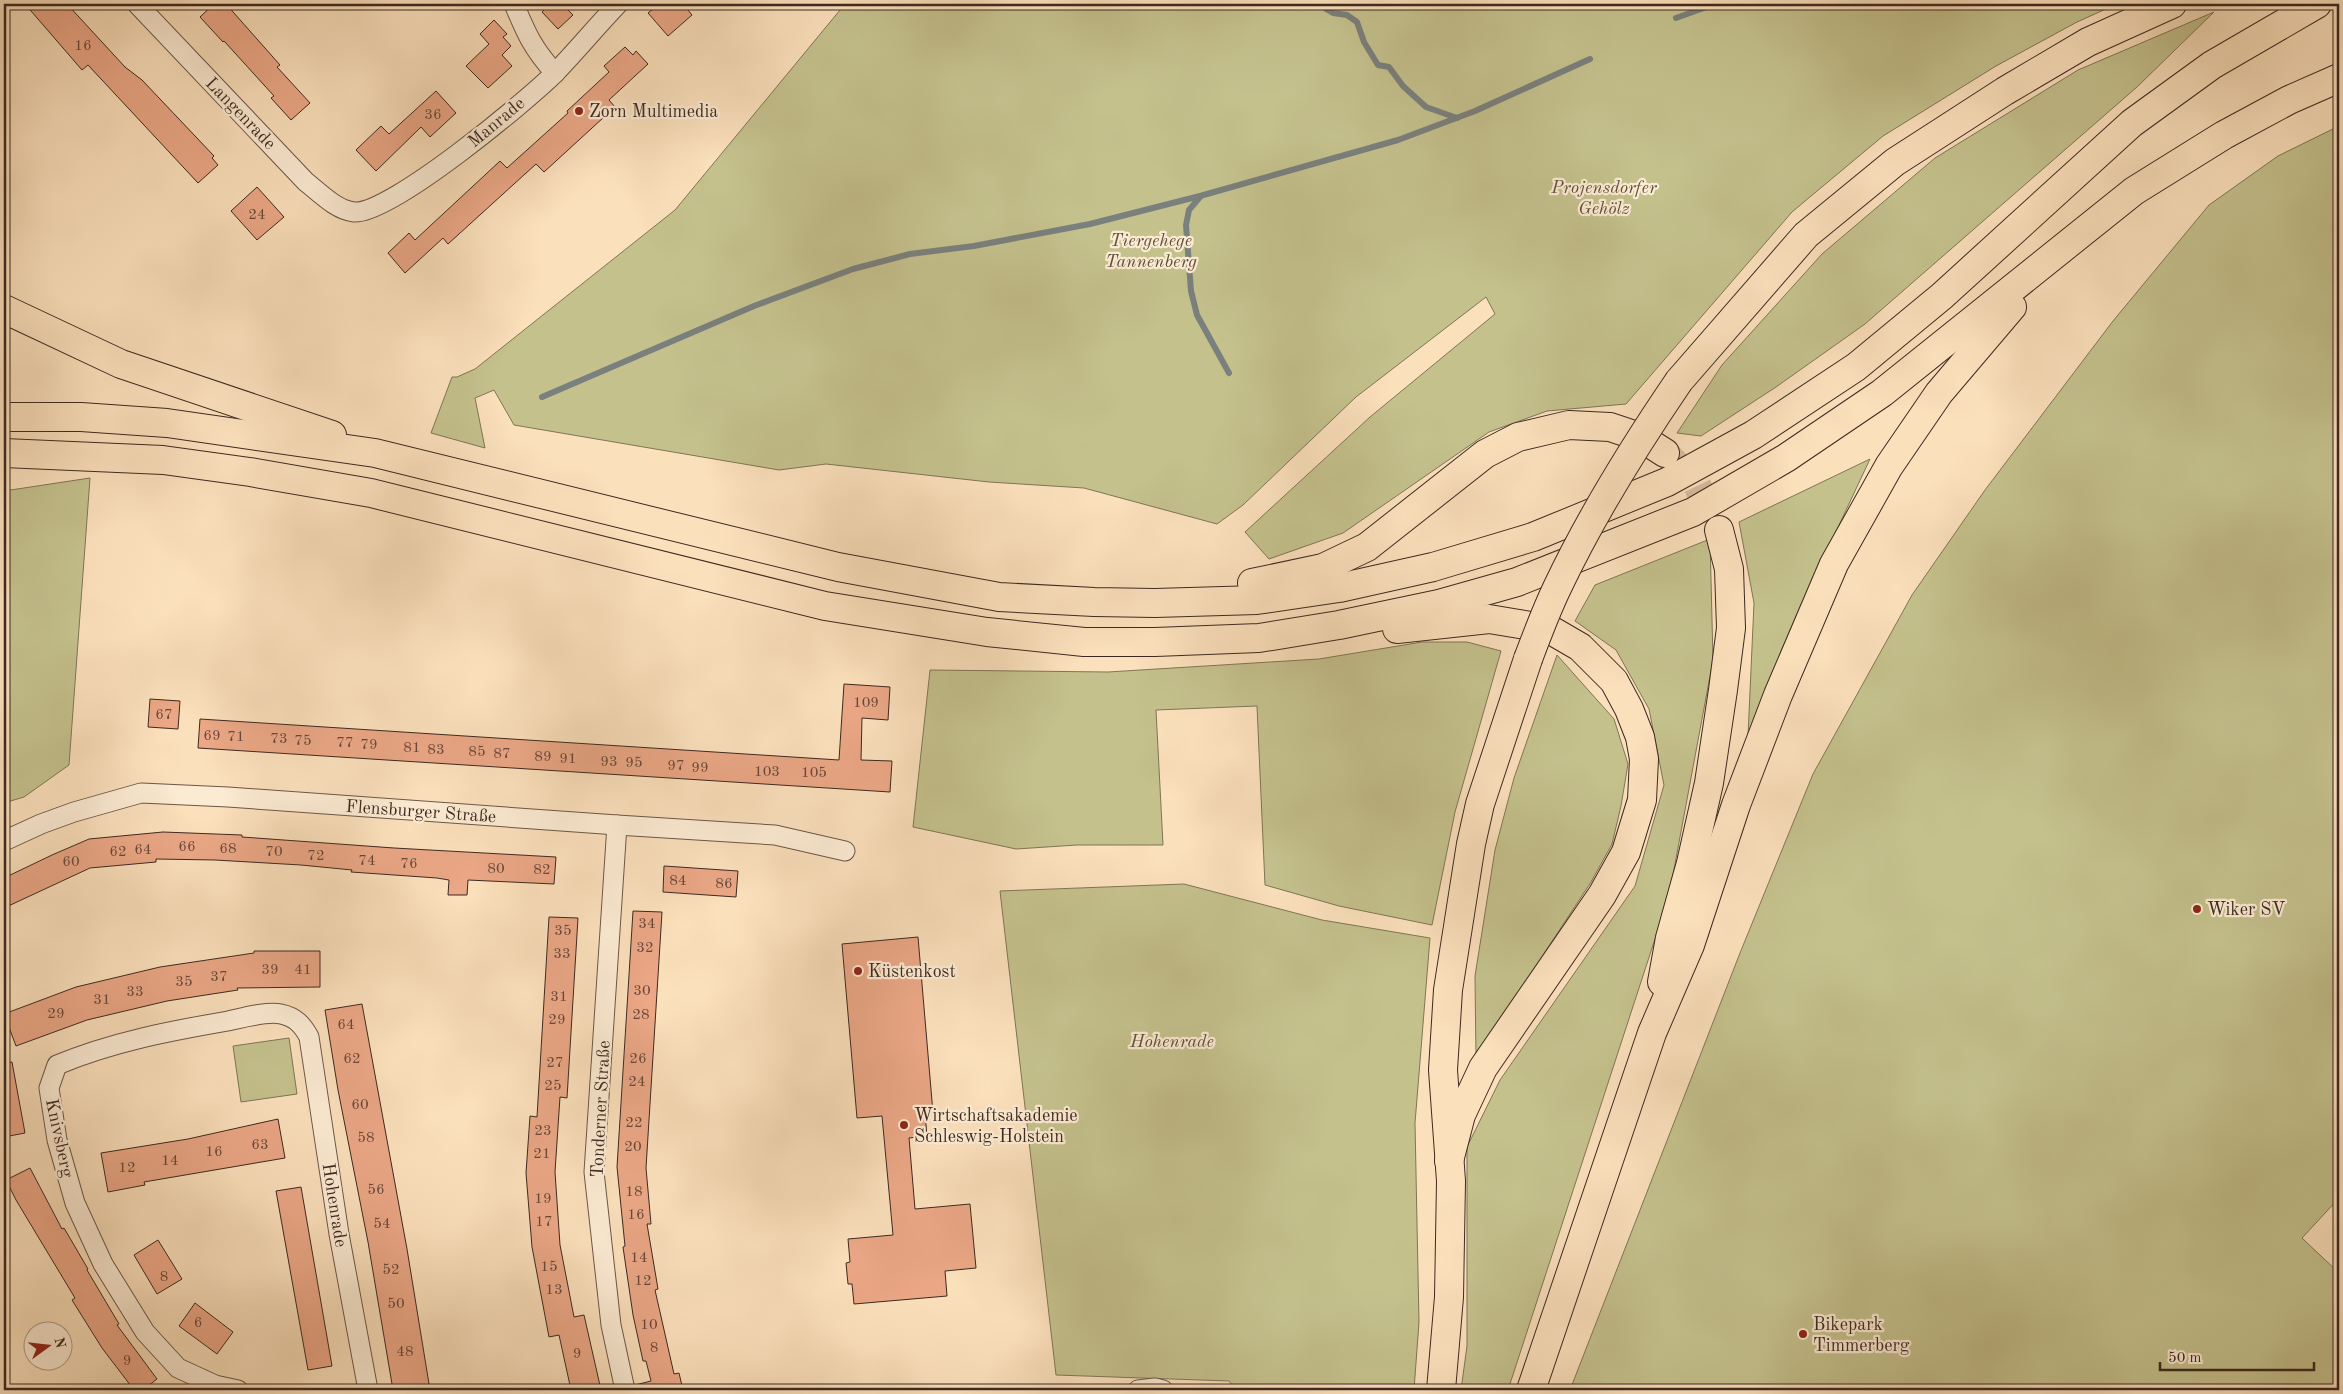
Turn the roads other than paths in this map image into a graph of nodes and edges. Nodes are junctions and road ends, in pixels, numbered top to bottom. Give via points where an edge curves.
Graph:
1 (137, 4) edge
2 (514, 4) edge
3 (618, 4) edge
4 (2172, 4) edge
5 (2317, 4) edge
6 (555, 73) junction
7 (2339, 78) edge
8 (354, 212) joint
9 (2057, 255) junction
10 (4, 308) edge
11 (4, 417) edge
12 (375, 453) junction
13 (1665, 453) tunnel mouth
14 (4, 454) edge
15 (1719, 530) tunnel mouth
16 (1155, 603) junction
17 (1339, 625) junction
18 (617, 825) junction
19 (4, 842) edge
20 (845, 851) dead end
21 (300, 1022) joint
22 (1652, 1033) junction
23 (1449, 1161) junction
24 (238, 1390) edge
25 (364, 1390) edge
26 (625, 1390) edge
27 (1138, 1390) edge
28 (1162, 1390) edge
29 (1441, 1390) edge
30 (1530, 1390) edge

1 - 8 street, Langenrade via 306,182 342,208
2 - 6 street via 528,38
3 - 6 street, Manrade
4 - 23 highway, bridge via 2088,42 1895,162 1806,235 1679,381 1651,422 1609,491 1557,588 1528,659 1480,804 1448,990 1443,1070
5 - 16 highway via 2212,65 2132,122 1942,296 1856,366 1753,435 1667,482 1533,537 1433,567 1339,588 1257,600
6 - 8 street, Manrade via 466,149 396,197
7 - 9 highway via 2289,100 2199,149 2134,191
9 - 17 highway via 1882,393 1786,458 1692,512 1517,582 1439,604
9 - 22 highway via 1940,393 1889,466 1834,564 1778,695 1736,805 1690,945
10 - 12 highway via 121,364 337,436
11 - 12 highway via 81,417 167,423
12 - 16 highway via 838,567 999,596
13 - 16 highway via 1640,437 1610,427 1569,425 1518,437 1485,454 1367,548 1323,568
14 - 17 highway via 163,460 371,493 825,606 987,632 1084,642 1155,642 1259,638
15 - 22 highway via 1729,568 1731,628 1723,690 1709,783 1692,863 1670,938
17 - 23 highway via 1387,630 1489,619 1549,629 1580,648 1614,681 1640,737 1644,759 1642,800 1626,852 1602,895 1483,1068 1461,1115
18 - 19 street, Flensburger Straße via 228,796 141,793 74,812
18 - 20 street, Flensburger Straße via 775,835
18 - 26 street, Tonderner Straße via 594,1172 612,1325
21 - 24 street, Knivsberg via 280,1014 250,1017 171,1031 91,1051 57,1065 49,1088 57,1140 75,1203 102,1264 145,1332 178,1368 215,1385
21 - 25 street, Hohenrade via 309,1037
22 - 30 highway
23 - 29 highway via 1450,1297
27 - 28 street

